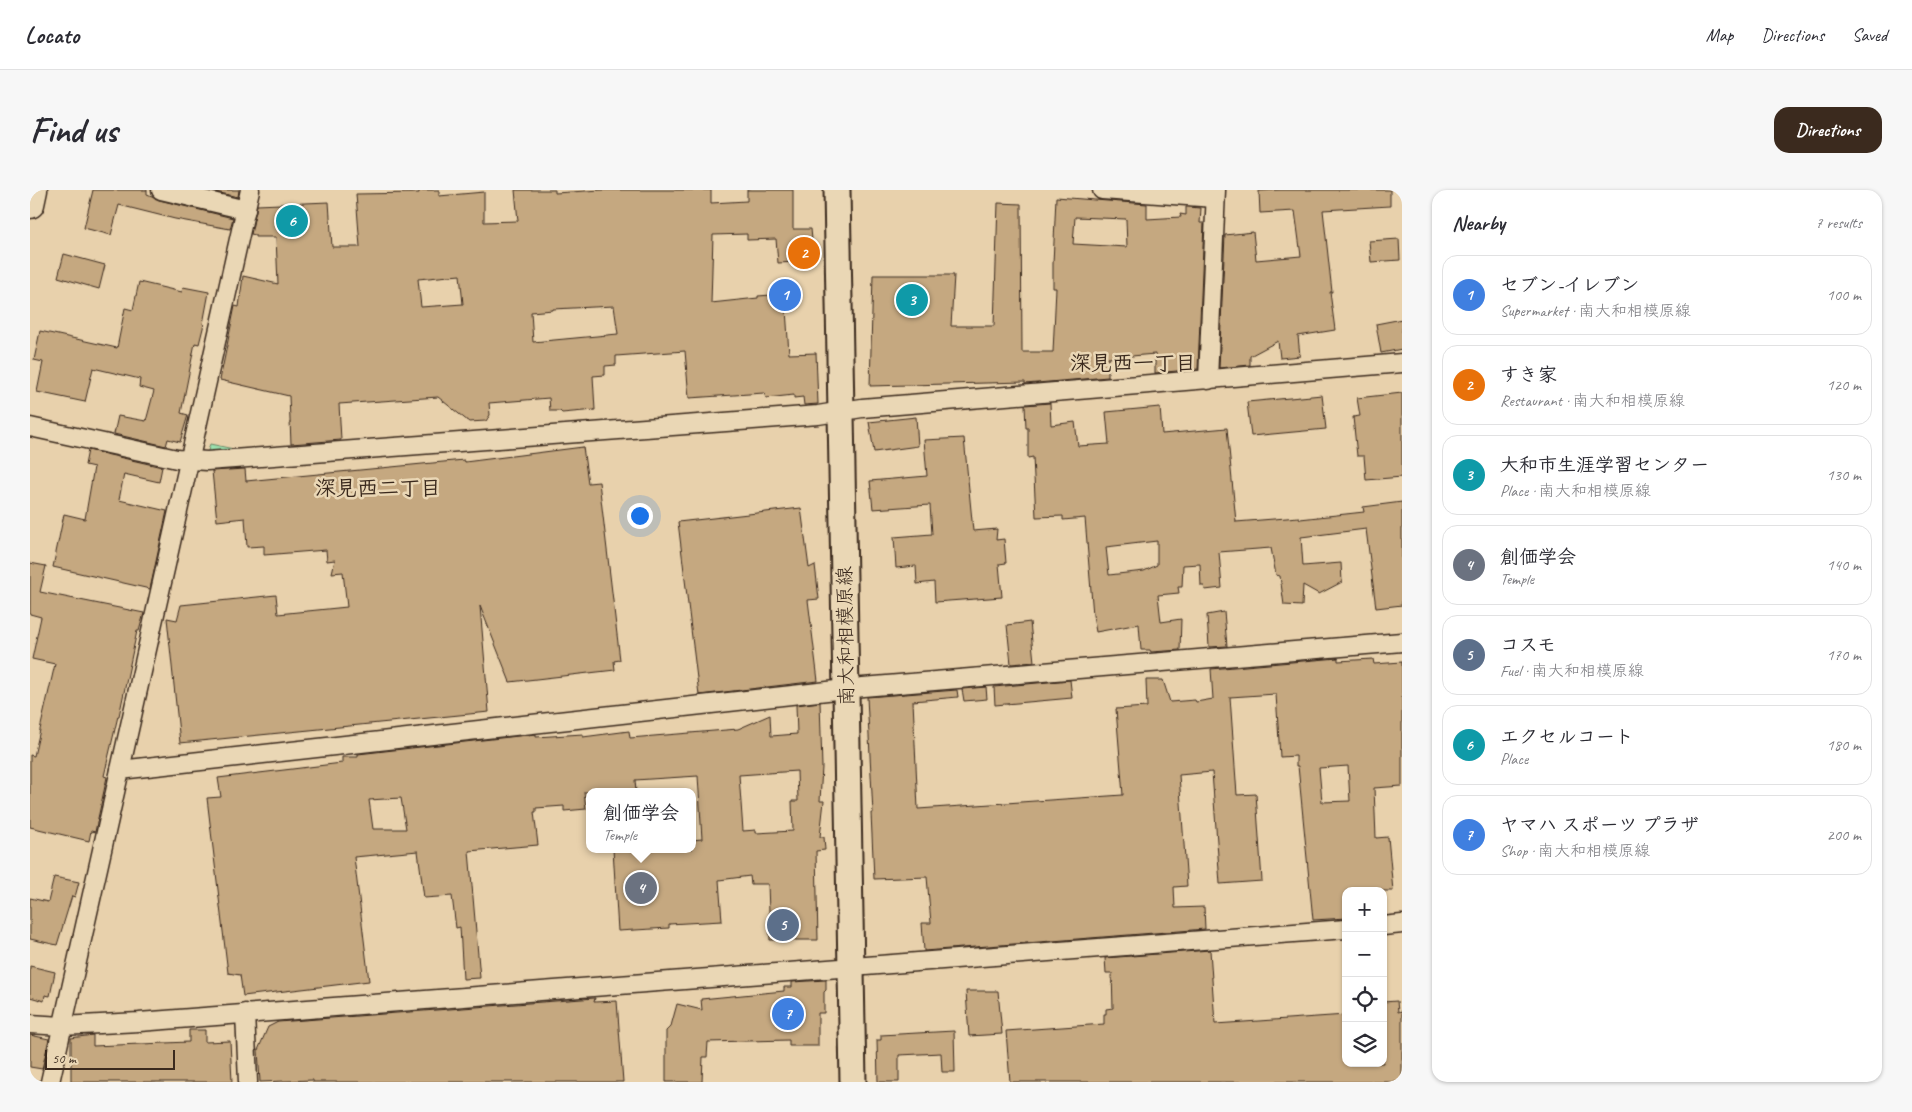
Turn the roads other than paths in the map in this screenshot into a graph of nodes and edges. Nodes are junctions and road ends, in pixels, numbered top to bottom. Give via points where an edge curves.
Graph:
1 (33, 190) edge
2 (161, 190) edge
3 (250, 190) edge
4 (837, 190) edge
5 (1102, 190) edge
6 (1215, 194) edge
7 (30, 204) edge
8 (246, 210) junction
9 (1402, 363) edge
10 (1208, 380) junction
11 (840, 412) junction
12 (30, 427) edge
13 (189, 461) junction
14 (1402, 642) edge
15 (846, 689) junction
16 (120, 770) junction
17 (1402, 924) edge
18 (1387, 926) edge
19 (1342, 929) edge
20 (851, 967) junction
21 (245, 1013) junction
22 (30, 1024) edge
23 (62, 1026) junction
24 (50, 1082) edge
25 (248, 1082) edge
26 (853, 1082) edge

1 - 7 highway
2 - 8 street
3 - 8 street
4 - 11 street, 南大和相模原線
5 - 6 street
6 - 10 street
8 - 13 street
9 - 10 street
10 - 11 street
11 - 13 street
11 - 15 street, 南大和相模原線
12 - 13 street
13 - 16 street
14 - 15 street
15 - 16 street
15 - 20 street, 南大和相模原線
16 - 23 street
17 - 18 street
19 - 20 street
20 - 21 street
20 - 26 street, 南大和相模原線
21 - 23 street
21 - 25 street
22 - 23 street
23 - 24 street

